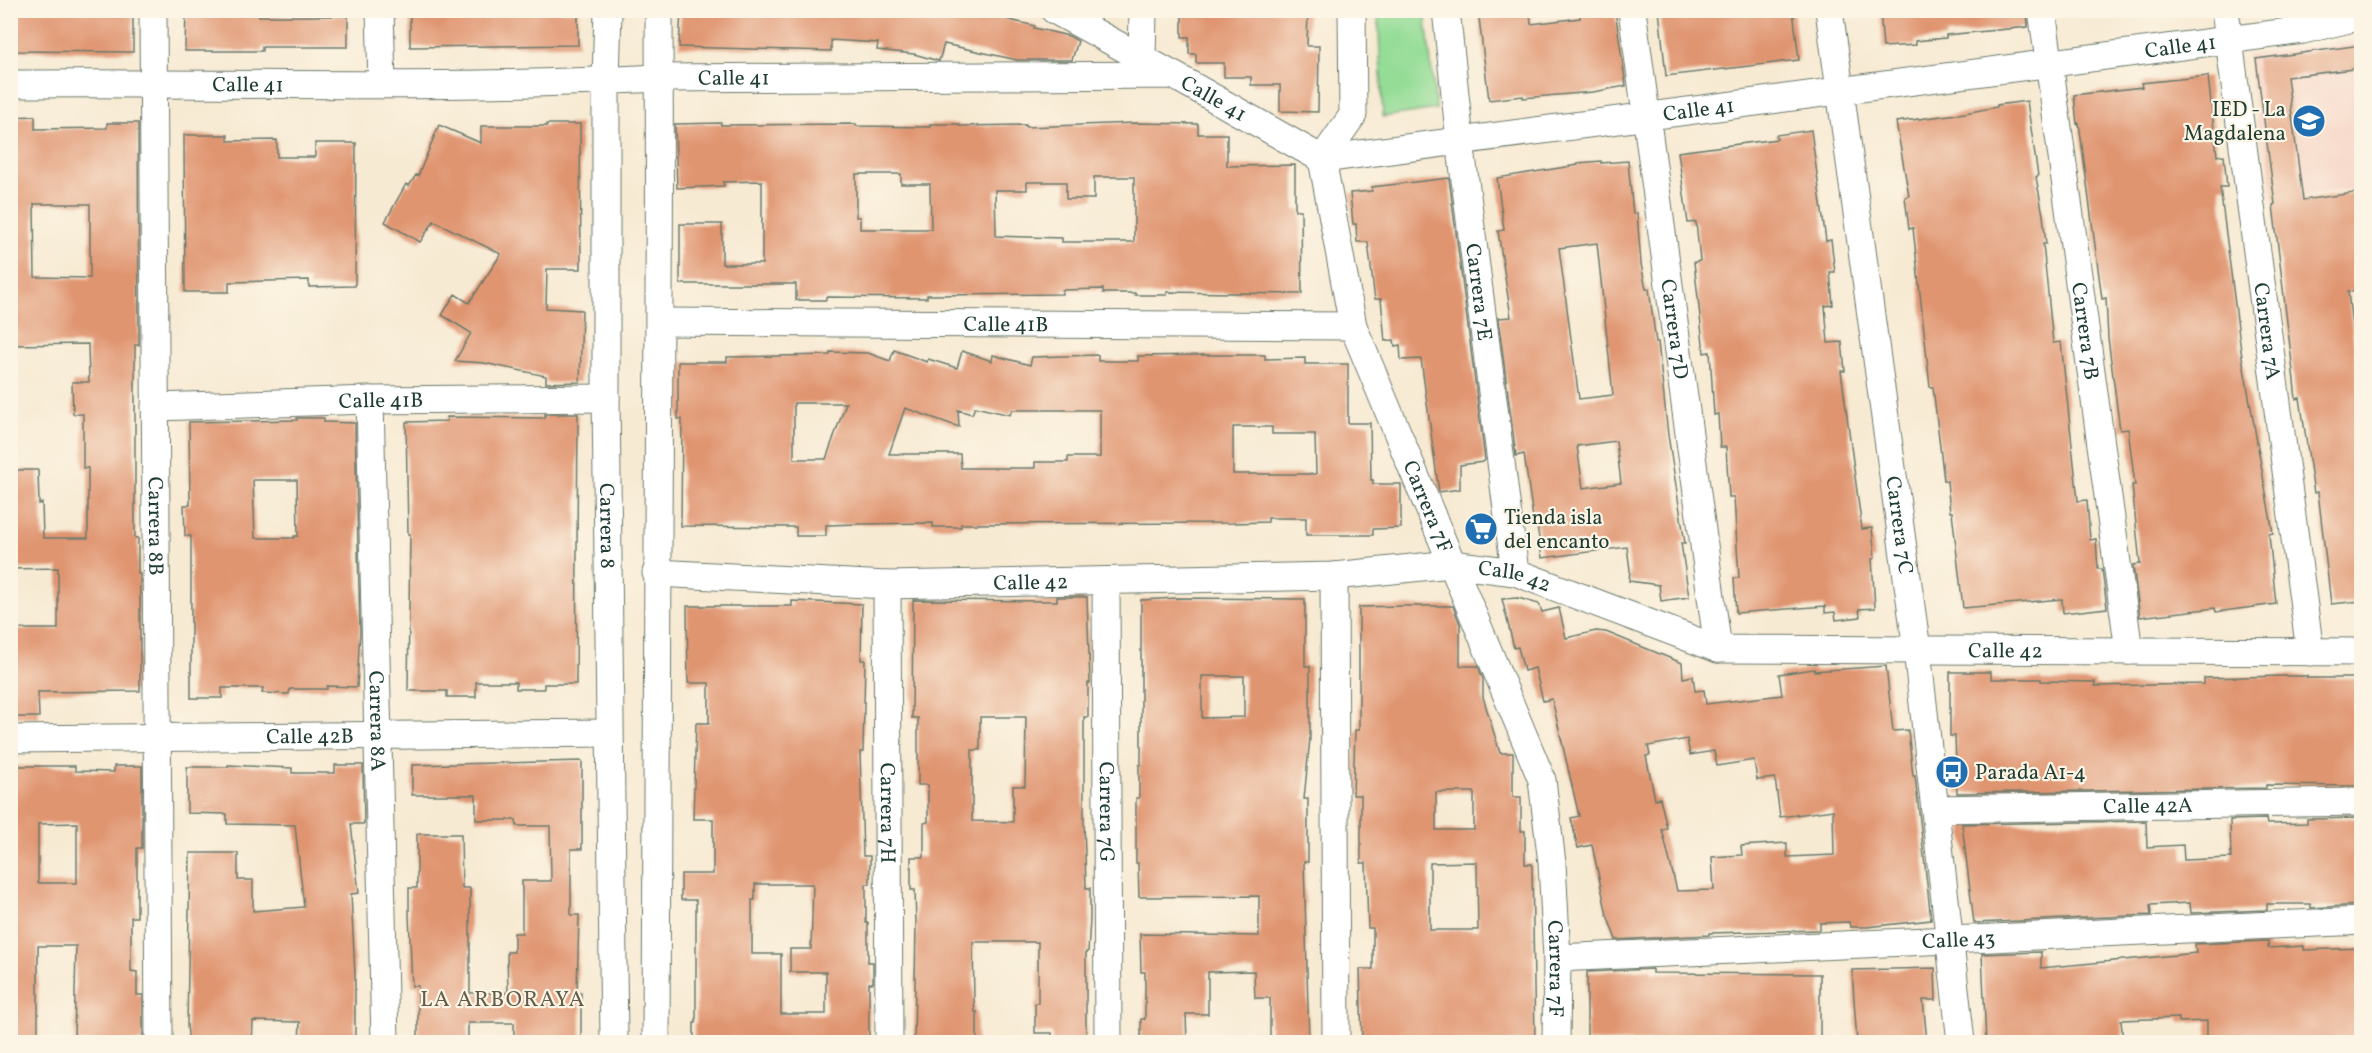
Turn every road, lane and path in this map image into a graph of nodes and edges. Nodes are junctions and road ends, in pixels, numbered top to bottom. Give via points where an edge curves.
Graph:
1 (153, 10) edge
2 (380, 10) edge
3 (608, 10) edge
4 (658, 10) edge
5 (1053, 10) edge
6 (1143, 10) edge
7 (1352, 10) edge
8 (1446, 10) edge
9 (1632, 10) edge
10 (1829, 10) edge
11 (2042, 10) edge
12 (2225, 10) edge
13 (2361, 16) edge
14 (2229, 40) junction
15 (1142, 58) junction
16 (2049, 63) junction
17 (1173, 75) junction
18 (659, 78) junction
19 (606, 81) junction
20 (153, 83) junction
21 (10, 84) edge
22 (382, 84) junction
23 (1840, 91) junction
24 (1647, 118) junction
25 (1460, 141) junction
26 (1322, 159) junction
27 (660, 322) junction
28 (1353, 326) junction
29 (606, 398) junction
30 (370, 400) junction
31 (155, 407) junction
32 (1451, 564) junction
33 (1515, 572) junction
34 (657, 573) junction
35 (1334, 576) junction
36 (1106, 581) junction
37 (887, 585) junction
38 (1718, 649) junction
39 (1917, 650) junction
40 (2129, 651) junction
41 (2310, 652) junction
42 (2361, 652) edge
43 (609, 733) junction
44 (379, 735) junction
45 (157, 738) junction
46 (10, 739) edge
47 (2361, 802) edge
48 (1935, 808) junction
49 (2361, 921) edge
50 (1950, 939) junction
51 (1557, 958) junction
52 (159, 1042) edge
53 (385, 1042) edge
54 (614, 1042) edge
55 (656, 1042) edge
56 (889, 1042) edge
57 (1108, 1042) edge
58 (1336, 1042) edge
59 (1556, 1042) edge
60 (1961, 1042) edge

1 - 20 street, Carrera 8B
2 - 22 street
3 - 19 street, Carrera 8
4 - 18 street
5 - 15 street
6 - 15 street
7 - 26 street via 1353,115
8 - 25 street, Carrera 7E
9 - 24 street, Carrera 7D
10 - 23 street, Carrera 7C
11 - 16 street, Carrera 7B
12 - 14 street, Carrera 7A
13 - 14 street, Calle 41 via 2303,30
14 - 16 street, Calle 41
14 - 41 street, Carrera 7A
15 - 17 street
16 - 23 street, Calle 41
16 - 40 street, Carrera 7B
17 - 18 street, Calle 41
17 - 26 street, Calle 41
18 - 19 street, Calle 41
18 - 27 street
19 - 22 street, Calle 41
19 - 29 street, Carrera 8
20 - 21 street, Calle 41
20 - 22 street, Calle 41
20 - 31 street, Carrera 8B
23 - 24 street, Calle 41
23 - 39 street, Carrera 7C
24 - 25 street, Calle 41
24 - 38 street, Carrera 7D
25 - 26 street, Calle 41
25 - 33 street, Carrera 7E
26 - 28 street, Carrera 7F
27 - 28 street, Calle 41B
27 - 34 street
28 - 32 street, Carrera 7F
29 - 30 street, Calle 41B
29 - 43 street, Carrera 8
30 - 31 street, Calle 41B
30 - 44 street, Carrera 8A
31 - 45 street, Carrera 8B
32 - 33 street, Calle 42
32 - 35 street, Calle 42
32 - 51 street, Carrera 7F via 1542,780
33 - 38 street, Calle 42
34 - 37 street, Calle 42
34 - 55 street
35 - 36 street, Calle 42
35 - 58 street
36 - 37 street, Calle 42
36 - 57 street, Carrera 7G
37 - 56 street, Carrera 7H
38 - 39 street, Calle 42
39 - 40 street, Calle 42
39 - 48 street, Carrera 7C
40 - 41 street, Calle 42
41 - 42 street, Calle 42
43 - 44 street, Calle 42B
43 - 54 street, Carrera 8
44 - 45 street, Calle 42B
44 - 53 street, Carrera 8A
45 - 46 street, Calle 42B
45 - 52 street, Carrera 8B
47 - 48 street, Calle 42A
48 - 50 street, Carrera 7C
49 - 50 street, Calle 43
50 - 51 street, Calle 43
50 - 60 street, Carrera 7C
51 - 59 street, Carrera 7F

